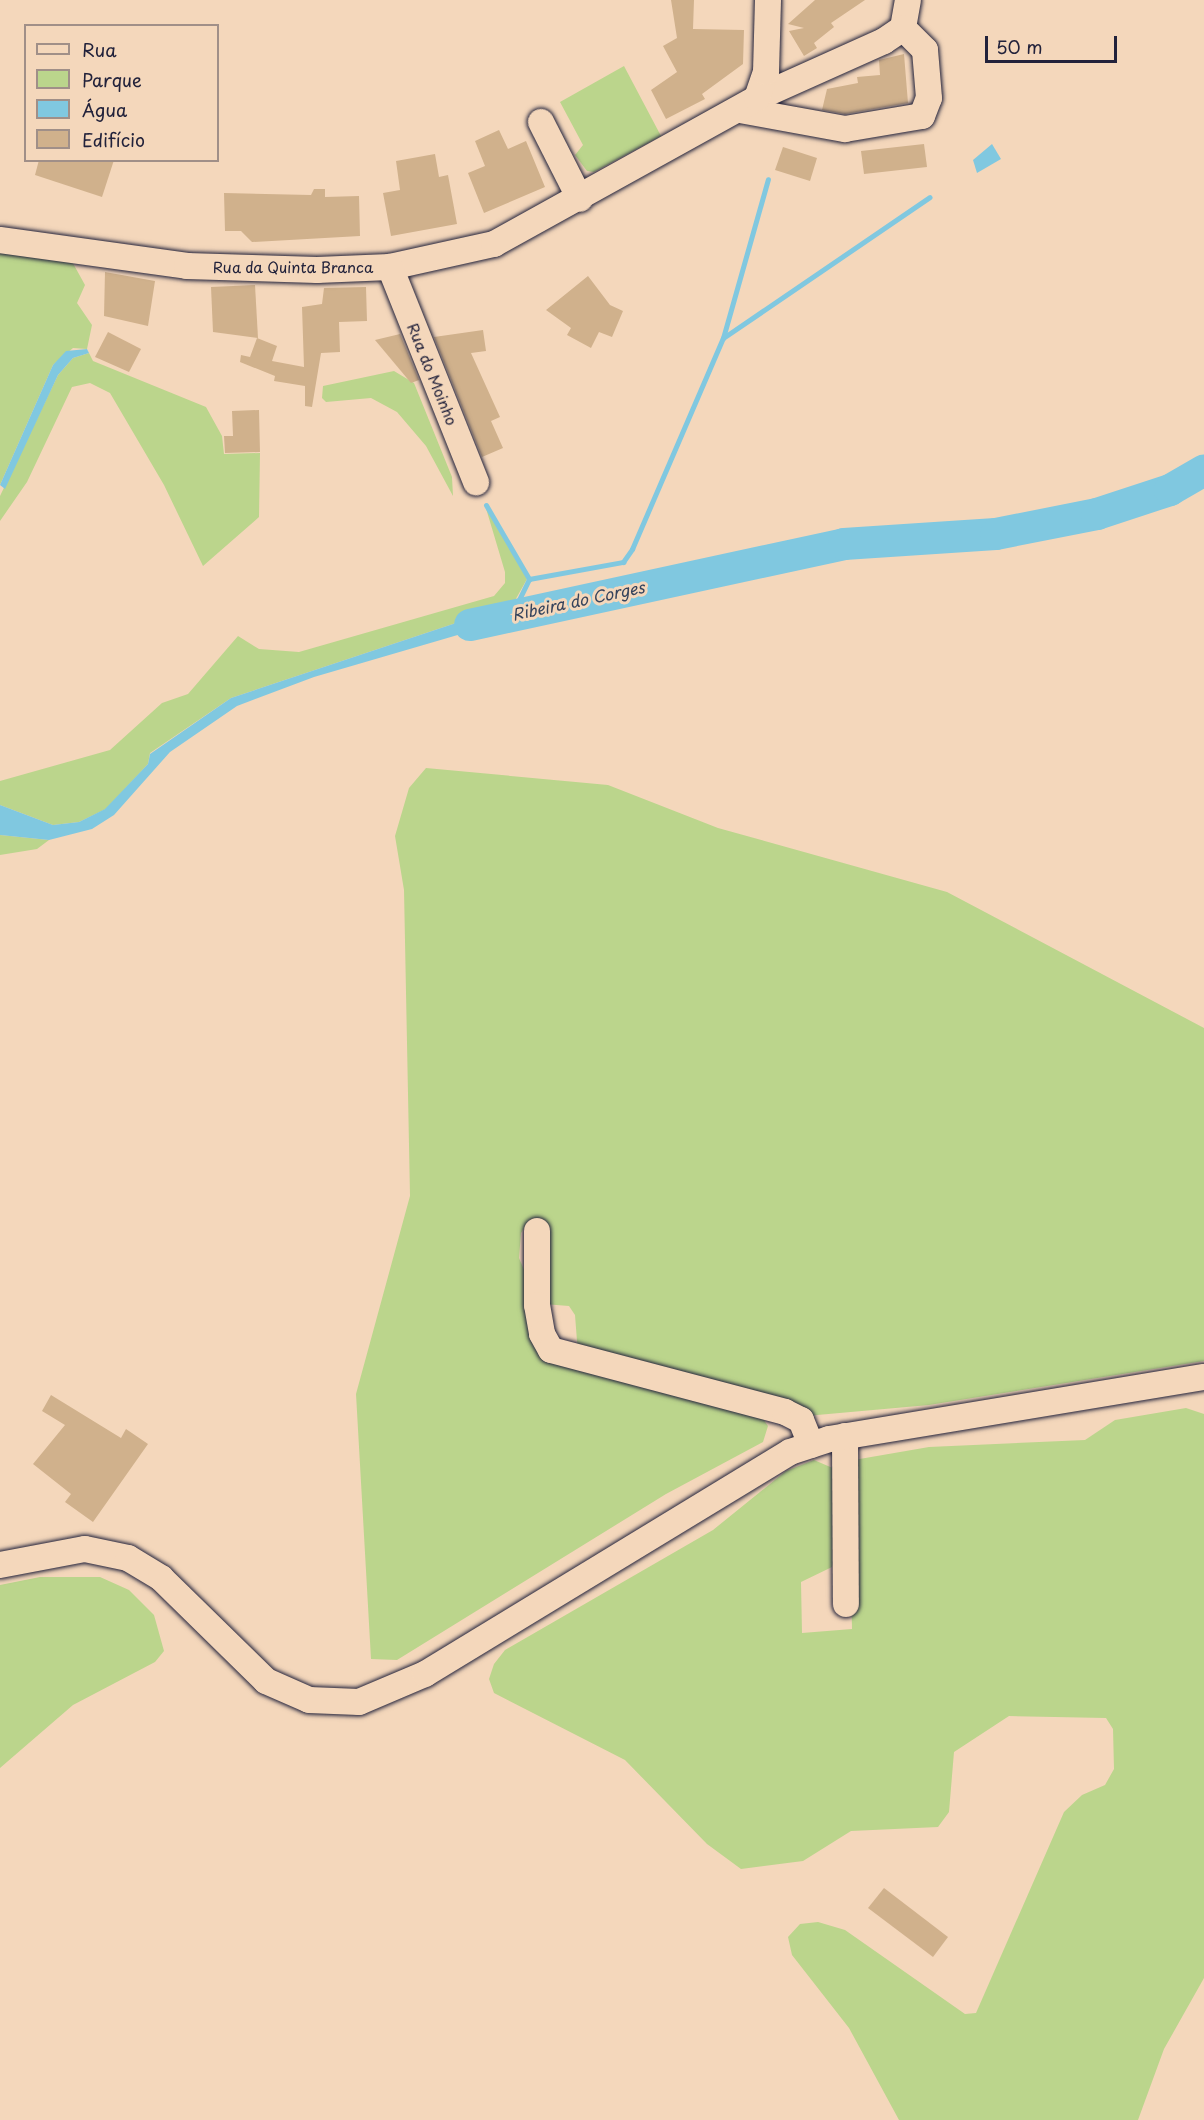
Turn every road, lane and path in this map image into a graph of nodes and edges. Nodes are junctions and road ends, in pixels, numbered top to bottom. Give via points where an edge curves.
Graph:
1 (768, 0) edge
2 (908, 0) edge
3 (903, 28) junction
4 (748, 104) junction
5 (541, 122) dead end
6 (580, 199) junction
7 (0, 229) edge
8 (0, 240) edge
9 (30, 241) junction
10 (390, 267) junction
11 (476, 482) dead end
12 (537, 1231) dead end
13 (1204, 1377) edge
14 (845, 1436) junction
15 (811, 1445) junction
16 (0, 1564) edge
17 (846, 1604) dead end

1 - 4 street via 766,72
2 - 3 street
3 - 4 street, Rua da Quinta Branca via 823,73
3 - 4 street via 925,50 929,98 922,116 845,129
4 - 6 street, Rua da Quinta Branca
5 - 6 street
6 - 10 street, Rua da Quinta Branca via 494,244
7 - 9 street, Rua da Quinta Branca
8 - 9 street, Rua da Quinta Branca
9 - 10 street, Rua da Quinta Branca via 188,266
10 - 11 street, Rua do Moinho
12 - 15 street via 537,1305 542,1334 551,1350 785,1412 801,1420
13 - 14 street
14 - 15 street
14 - 17 street
15 - 16 street via 790,1452 425,1674 359,1702 309,1700 266,1681 161,1578 128,1558 85,1549

